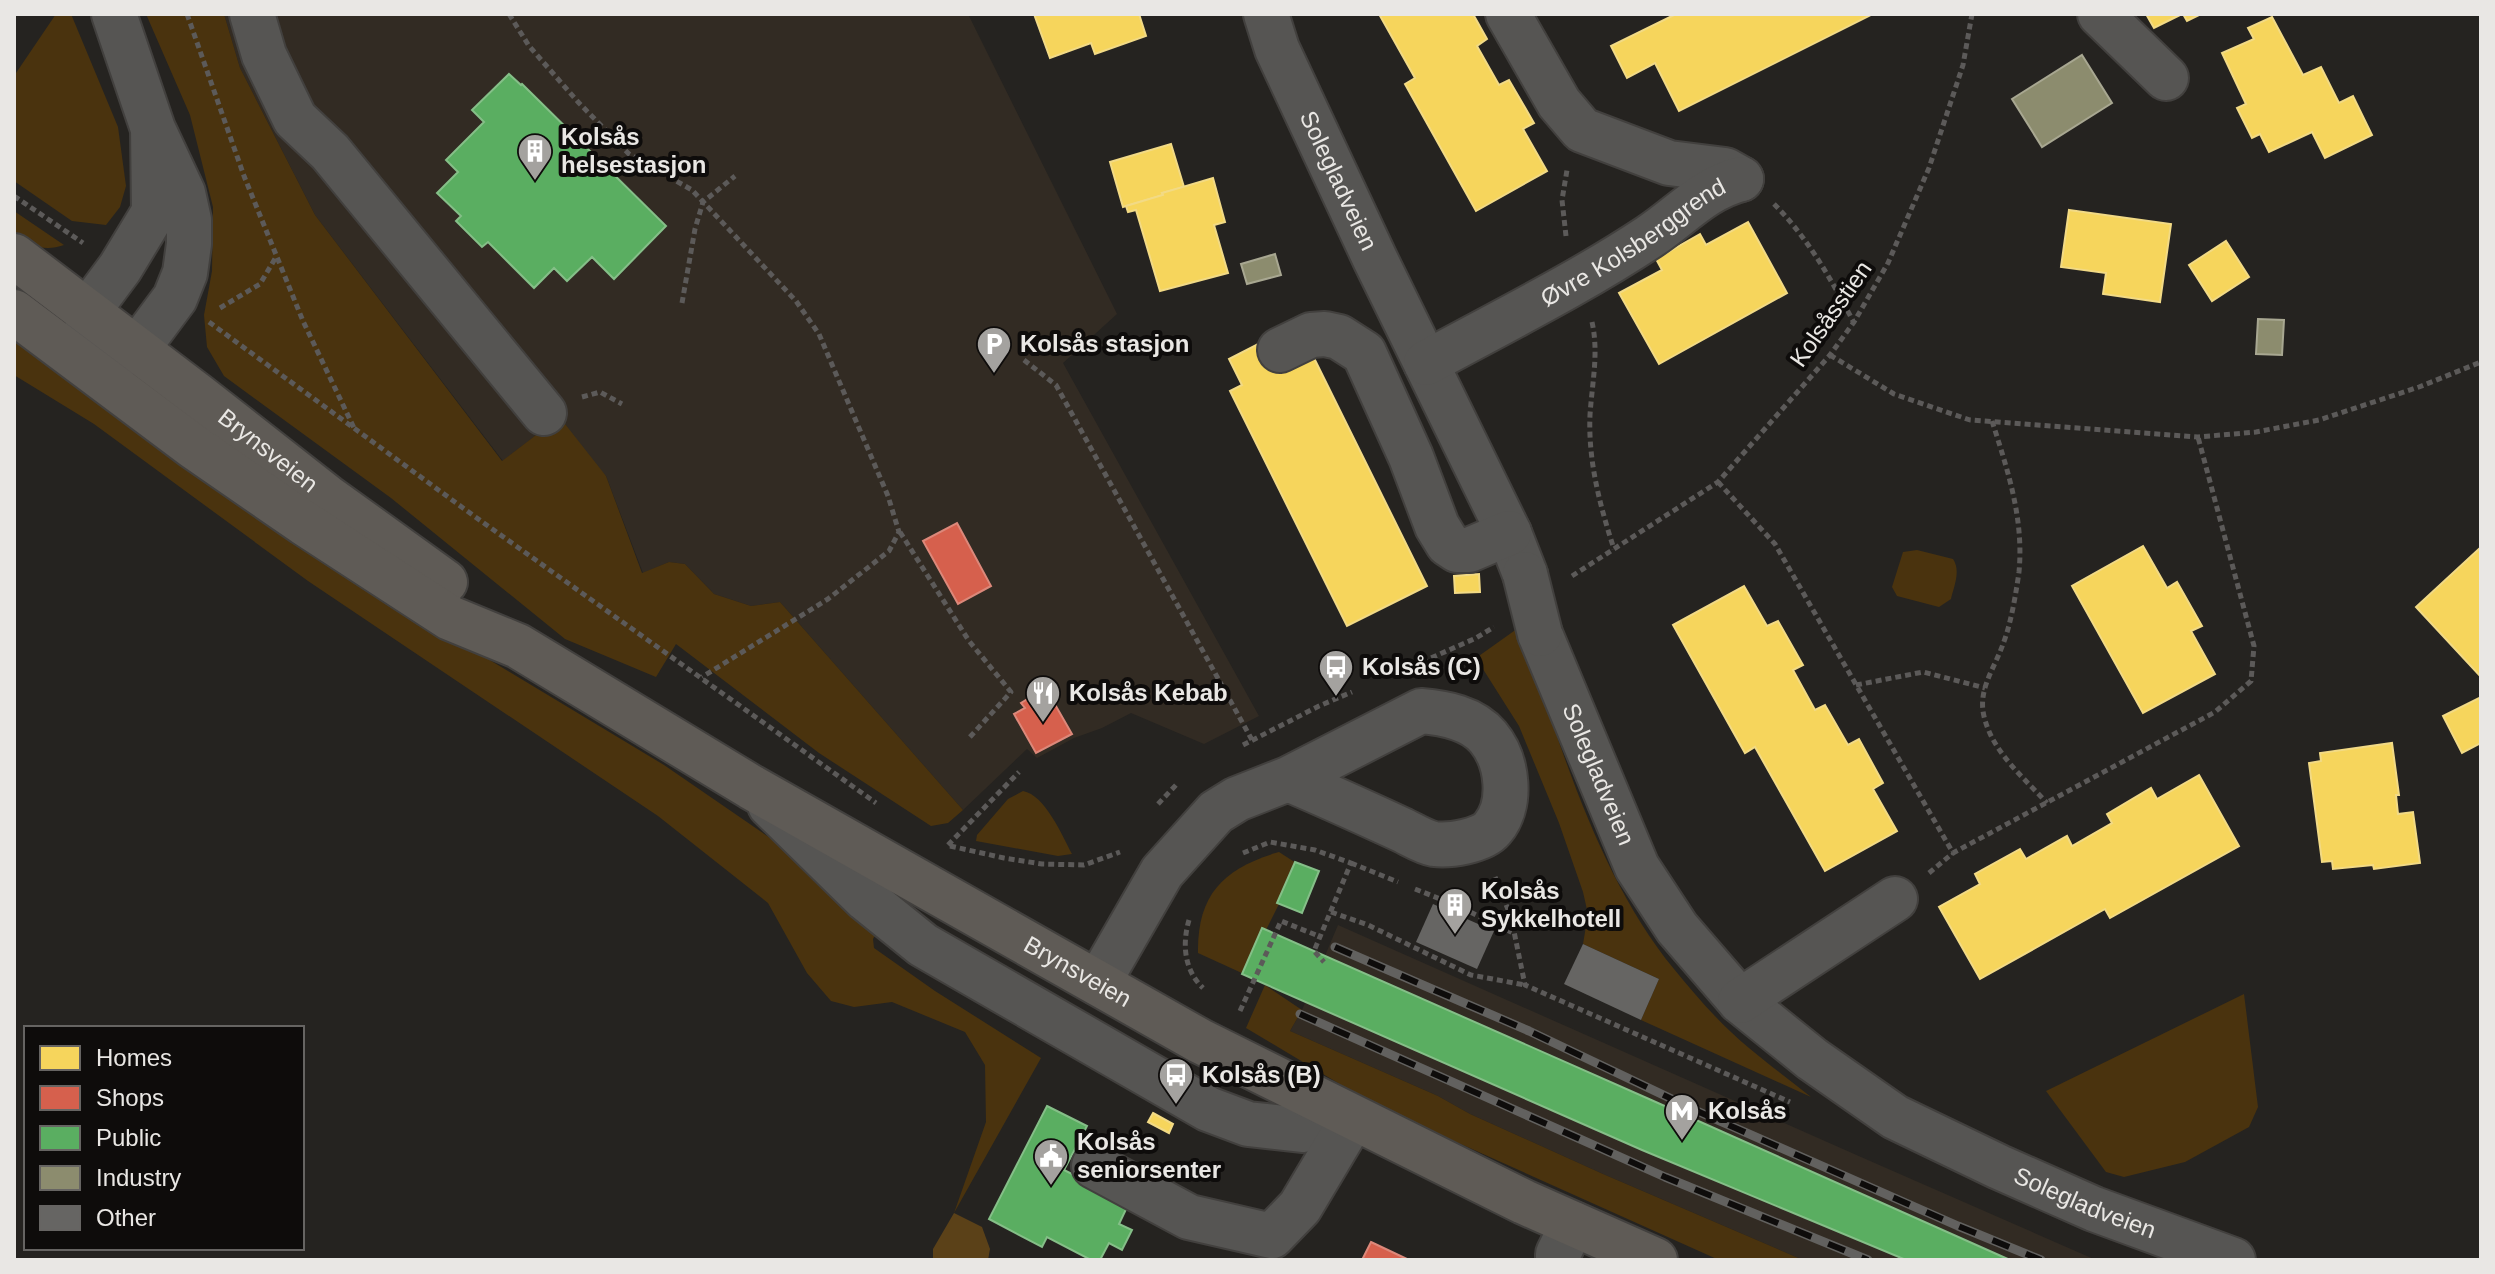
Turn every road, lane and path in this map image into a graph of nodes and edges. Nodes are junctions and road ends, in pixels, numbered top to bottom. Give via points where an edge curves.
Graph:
1 (114, 14) edge
2 (187, 14) edge
3 (252, 14) edge
4 (509, 14) edge
5 (1266, 14) edge
6 (1508, 14) edge
7 (1972, 14) edge
8 (2100, 14) edge
9 (2166, 78) dead end
10 (1572, 118) junction
11 (153, 129) junction
12 (735, 176) dead end
13 (1741, 179) junction
14 (14, 196) edge
15 (703, 202) junction
16 (89, 247) dead end
17 (14, 256) edge
18 (277, 256) junction
19 (1578, 281) junction
20 (682, 303) dead end
21 (217, 309) dead end
22 (88, 311) junction
23 (14, 312) edge
24 (204, 315) dead end
25 (1854, 322) junction
26 (137, 349) junction
27 (1280, 350) dead end
28 (1830, 355) junction
29 (1024, 360) dead end
30 (2481, 362) edge
31 (1426, 363) junction
32 (88, 366) junction
33 (544, 413) dead end
34 (1992, 421) junction
35 (355, 430) junction
36 (2198, 437) junction
37 (1718, 482) junction
38 (899, 532) junction
39 (1509, 533) junction
40 (1614, 549) junction
41 (1544, 577) junction
42 (518, 646) junction
43 (702, 677) junction
44 (1856, 685) junction
45 (1985, 688) junction
46 (969, 738) dead end
47 (1252, 740) dead end
48 (1019, 772) dead end
49 (1288, 779) dead end
50 (751, 787) junction
51 (2047, 803) junction
52 (878, 804) dead end
53 (936, 839) dead end
54 (948, 845) junction
55 (1122, 852) dead end
56 (1231, 858) dead end
57 (1351, 863) junction
58 (1895, 899) dead end
59 (1193, 907) dead end
60 (1331, 912) junction
61 (1515, 934) dead end
62 (1321, 937) junction
63 (1324, 962) dead end
64 (1098, 983) junction
65 (1525, 985) dead end
66 (1208, 993) dead end
67 (1740, 1001) junction
68 (1229, 1007) dead end
69 (1353, 1118) junction
70 (1094, 1166) dead end
71 (1566, 1242) edge
72 (1655, 1260) edge
73 (2233, 1260) edge

1 - 11 street
2 - 18 path
3 - 33 street via 264,55 295,119 330,152
4 - 15 path via 529,46 629,154 692,190
5 - 31 street, Solegladveien via 1277,49
6 - 10 street, Øvre Kolsberggrend
7 - 25 path, Kolsåsstien via 1963,65 1929,168 1888,263
8 - 9 street
10 - 13 street, Øvre Kolsberggrend via 1582,130 1610,143 1669,163 1725,170
10 - 19 path via 1562,200
11 - 22 street via 154,212
11 - 26 street via 183,193 189,244 175,298
12 - 15 path
13 - 19 street, Øvre Kolsberggrend via 1720,184 1652,236
13 - 25 path via 1759,188 1794,224
14 - 16 path
15 - 20 path
15 - 38 path via 796,301 819,334
17 - 22 main road, Brynsveien
18 - 21 path via 260,284
18 - 35 path
19 - 31 street, Øvre Kolsberggrend
19 - 40 path via 1597,349 1591,453
22 - 26 main road, Brynsveien
22 - 32 street
23 - 32 main road, Brynsveien
24 - 35 path
25 - 28 path, Kolsåsstien
26 - 32 street
26 - 42 main road, Brynsveien via 327,497 471,600
27 - 39 street via 1325,334 1364,353 1448,544 1469,550
28 - 34 path via 1894,394 1970,420
28 - 37 path, Kolsåsstien
29 - 47 path via 1056,385
30 - 36 path via 2319,420
31 - 39 street, Solegladveien
32 - 42 main road, Brynsveien via 354,557 450,618
34 - 36 path
34 - 45 path via 2013,487 2020,534 2005,642
35 - 43 path
36 - 51 path via 2254,646 2251,681 2215,712
37 - 40 path, Kolsåsstien
37 - 44 path via 1775,544
38 - 43 path via 889,551 828,599
38 - 46 path via 969,641 1011,692
39 - 41 street, Solegladveien
40 - 41 path, Kolsåsstien
41 - 67 street, Solegladveien, bridge via 1540,634 1637,867 1677,928
42 - 50 main road, Brynsveien
43 - 52 path
44 - 45 path via 1923,672
44 - 51 path via 1953,853
45 - 51 path via 1984,717 1992,739
48 - 54 path
49 - 64 street via 1216,812 1162,872
50 - 64 main road, Brynsveien
50 - 69 street via 866,899 923,945 1208,1109 1248,1124 1302,1130
53 - 54 path
54 - 55 path via 1042,864 1084,865
56 - 57 path via 1270,842
57 - 60 path
57 - 61 path
58 - 67 street
59 - 66 path via 1185,958
60 - 62 path
60 - 65 path via 1471,975
62 - 63 path via 1314,951
62 - 68 path via 1281,921 1240,1012
64 - 69 main road, Brynsveien
67 - 73 street, Solegladveien via 1895,1117 2094,1209
69 - 70 street via 1300,1207 1272,1236 1189,1217
69 - 71 main road, Brynsveien via 1423,1153
71 - 72 main road, Brynsveien

